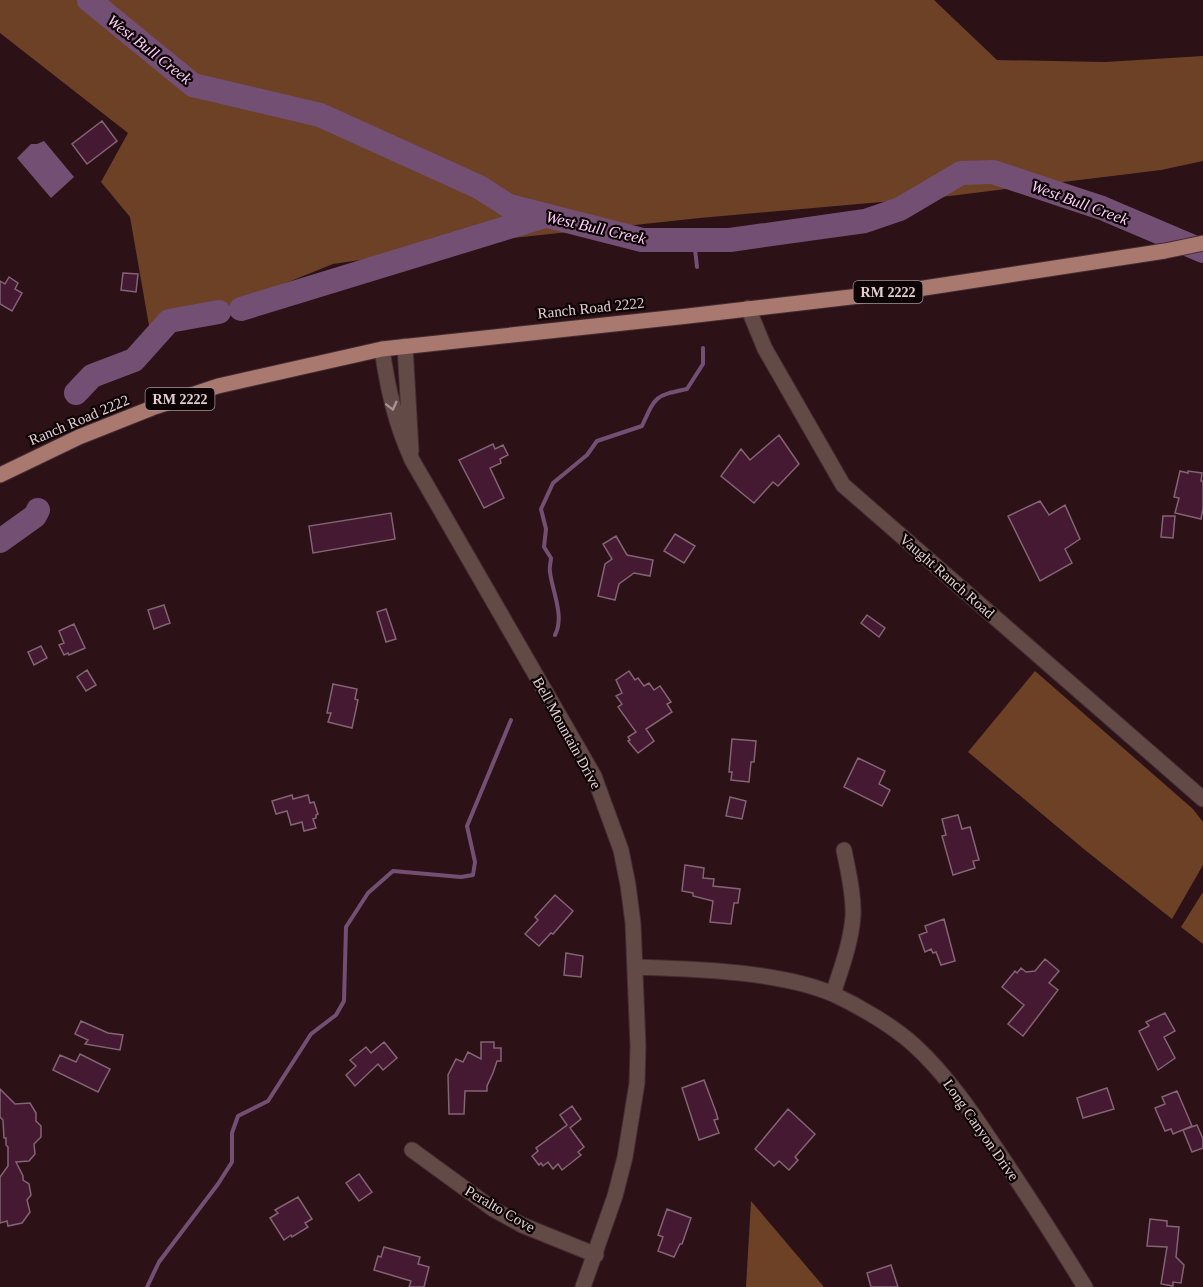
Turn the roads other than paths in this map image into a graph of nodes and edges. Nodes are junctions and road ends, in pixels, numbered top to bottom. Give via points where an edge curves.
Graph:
1 (1203, 243) edge
2 (748, 308) junction
3 (405, 345) junction
4 (382, 349) junction
5 (412, 460) junction
6 (0, 475) edge
7 (1203, 799) edge
8 (844, 850) dead end
9 (635, 967) junction
10 (832, 994) junction
11 (412, 1150) dead end
12 (596, 1255) junction
13 (583, 1287) edge
14 (1084, 1287) edge

1 - 2 main road, Ranch Road 2222 / RM 2222 via 911,290
2 - 3 main road, Ranch Road 2222 / RM 2222
2 - 7 street, Vaught Ranch Road via 765,349 843,485
3 - 4 main road, Ranch Road 2222 / RM 2222
3 - 5 street
4 -> 5 street, Bell Mountain Drive via 398,428
4 - 6 main road, Ranch Road 2222 / RM 2222 via 215,387 79,437
5 - 9 street, Bell Mountain Drive via 594,776 621,850
8 - 10 street via 853,915 849,942
9 - 10 street, Long Canyon Drive via 756,976
9 - 12 street, Bell Mountain Drive via 638,1046 633,1118
10 - 14 street, Long Canyon Drive via 913,1044 939,1072 976,1119
11 - 12 street, Peralto Cove via 493,1209
12 - 13 street, Bell Mountain Drive

